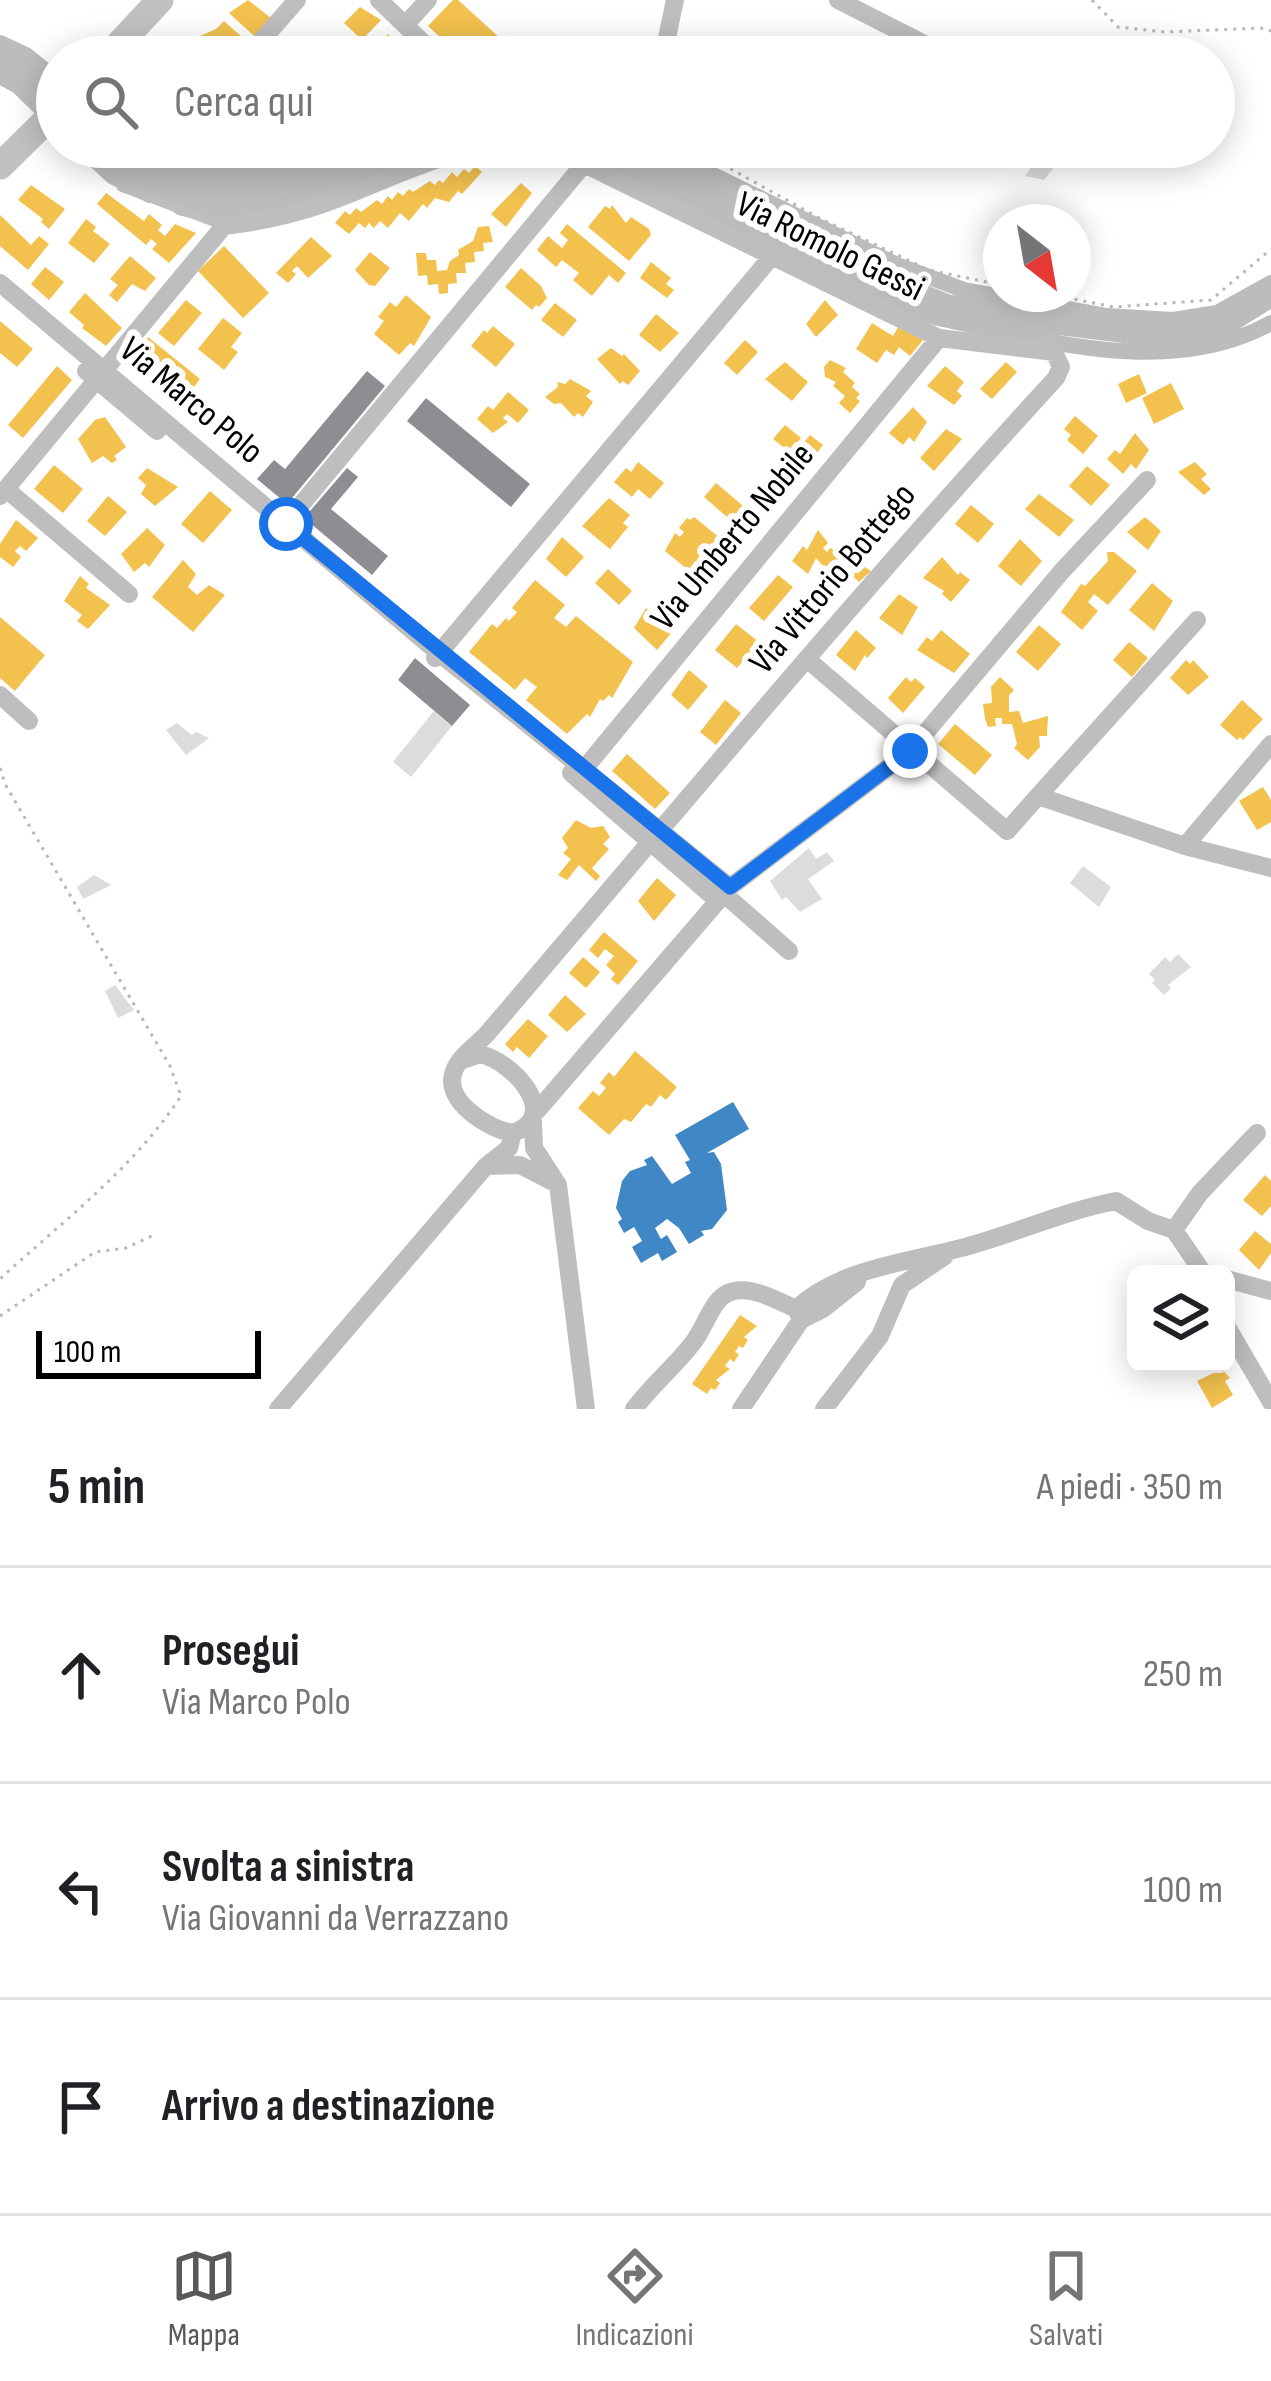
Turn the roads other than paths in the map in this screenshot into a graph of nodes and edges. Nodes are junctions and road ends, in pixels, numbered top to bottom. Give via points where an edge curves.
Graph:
1 (160, 0) edge
2 (297, 0) edge
3 (379, 0) edge
4 (428, 0) edge
5 (675, 0) edge
6 (838, 0) edge
7 (406, 23) junction
8 (127, 36) edge
9 (265, 36) edge
10 (418, 36) edge
11 (667, 36) edge
12 (909, 36) edge
13 (36, 131) edge
14 (0, 166) edge
15 (418, 168) edge
16 (581, 168) edge
17 (592, 168) edge
18 (121, 187) dead end
19 (224, 226) junction
20 (773, 255) junction
21 (0, 283) edge
22 (0, 298) edge
23 (940, 338) junction
24 (1059, 358) joint
25 (102, 377) junction
26 (1147, 480) dead end
27 (3, 492) edge
28 (282, 528) junction
29 (130, 595) dead end
30 (1197, 620) dead end
31 (435, 658) junction
32 (808, 660) junction
33 (0, 695) edge
34 (28, 722) dead end
35 (1271, 744) edge
36 (910, 751) junction
37 (581, 773) junction
38 (1038, 796) junction
39 (656, 836) junction
40 (1185, 846) junction
41 (1271, 868) edge
42 (724, 894) junction
43 (789, 951) dead end
44 (486, 1035) junction
45 (489, 1056) junction
46 (460, 1061) junction
47 (535, 1116) junction
48 (487, 1125) junction
49 (513, 1133) junction
50 (1257, 1133) dead end
51 (486, 1166) junction
52 (537, 1174) junction
53 (558, 1185) junction
54 (1174, 1230) junction
55 (954, 1250) junction
56 (1198, 1265) edge
57 (877, 1270) junction
58 (1235, 1282) edge
59 (902, 1285) junction
60 (1271, 1291) edge
61 (798, 1314) junction
62 (1235, 1340) edge
63 (1271, 1402) edge
64 (278, 1409) edge
65 (586, 1409) edge
66 (634, 1409) edge
67 (741, 1409) edge
68 (824, 1409) edge

1 - 8 main road
2 - 9 street
3 - 7 street
4 - 7 street
5 - 11 street
6 - 12 street
7 - 10 street
13 - 14 main road
15 - 19 street, Via Romolo Gessi via 288,216
16 - 28 street
17 - 20 street, Via Romolo Gessi
18 - 19 lane, Via Romolo Gessi
19 - 25 street
20 - 23 street, Via Romolo Gessi
20 - 31 street
21 - 25 street, Via Marco Polo
22 - 25 street, Via Marco Polo
23 - 24 street, Via Romolo Gessi
23 - 37 street, Via Umberto Nobile
24 - 32 street, Via Vittorio Bottego via 1056,378
25 - 27 street
25 - 28 street, Via Marco Polo
26 - 36 street
27 - 29 street
28 - 31 street, Via Marco Polo
30 - 38 street
31 - 37 street, Via Marco Polo
32 - 36 street
32 - 39 street, Via Vittorio Bottego
33 - 34 street
35 - 40 street
36 - 38 street via 1007,831
36 - 42 street
37 - 39 street, Via Marco Polo
38 - 40 street
39 - 42 street, Via Marco Polo
39 - 44 street, Via Vittorio Bottego
40 - 41 street
42 - 43 street, Via Marco Polo
42 - 47 street
44 - 45 street
44 - 46 street, Via Vittorio Bottego
45 - 46 street
45 - 47 street via 527,1089
46 - 48 street via 456,1094
47 - 49 street
47 - 53 street via 534,1148
48 - 49 street
48 - 51 street via 494,1139
49 - 51 street via 509,1148
49 - 52 street
50 - 54 street
51 - 52 street via 520,1165
51 - 64 street
52 - 53 street
53 - 65 street
54 - 55 street via 1116,1201
54 - 56 street
55 - 57 street
55 - 59 street
57 - 59 street
57 - 61 street via 821,1287
58 - 60 street
59 - 68 street via 880,1336
61 - 66 street via 764,1294 734,1290 719,1298 693,1343
61 - 67 street
62 - 63 street

